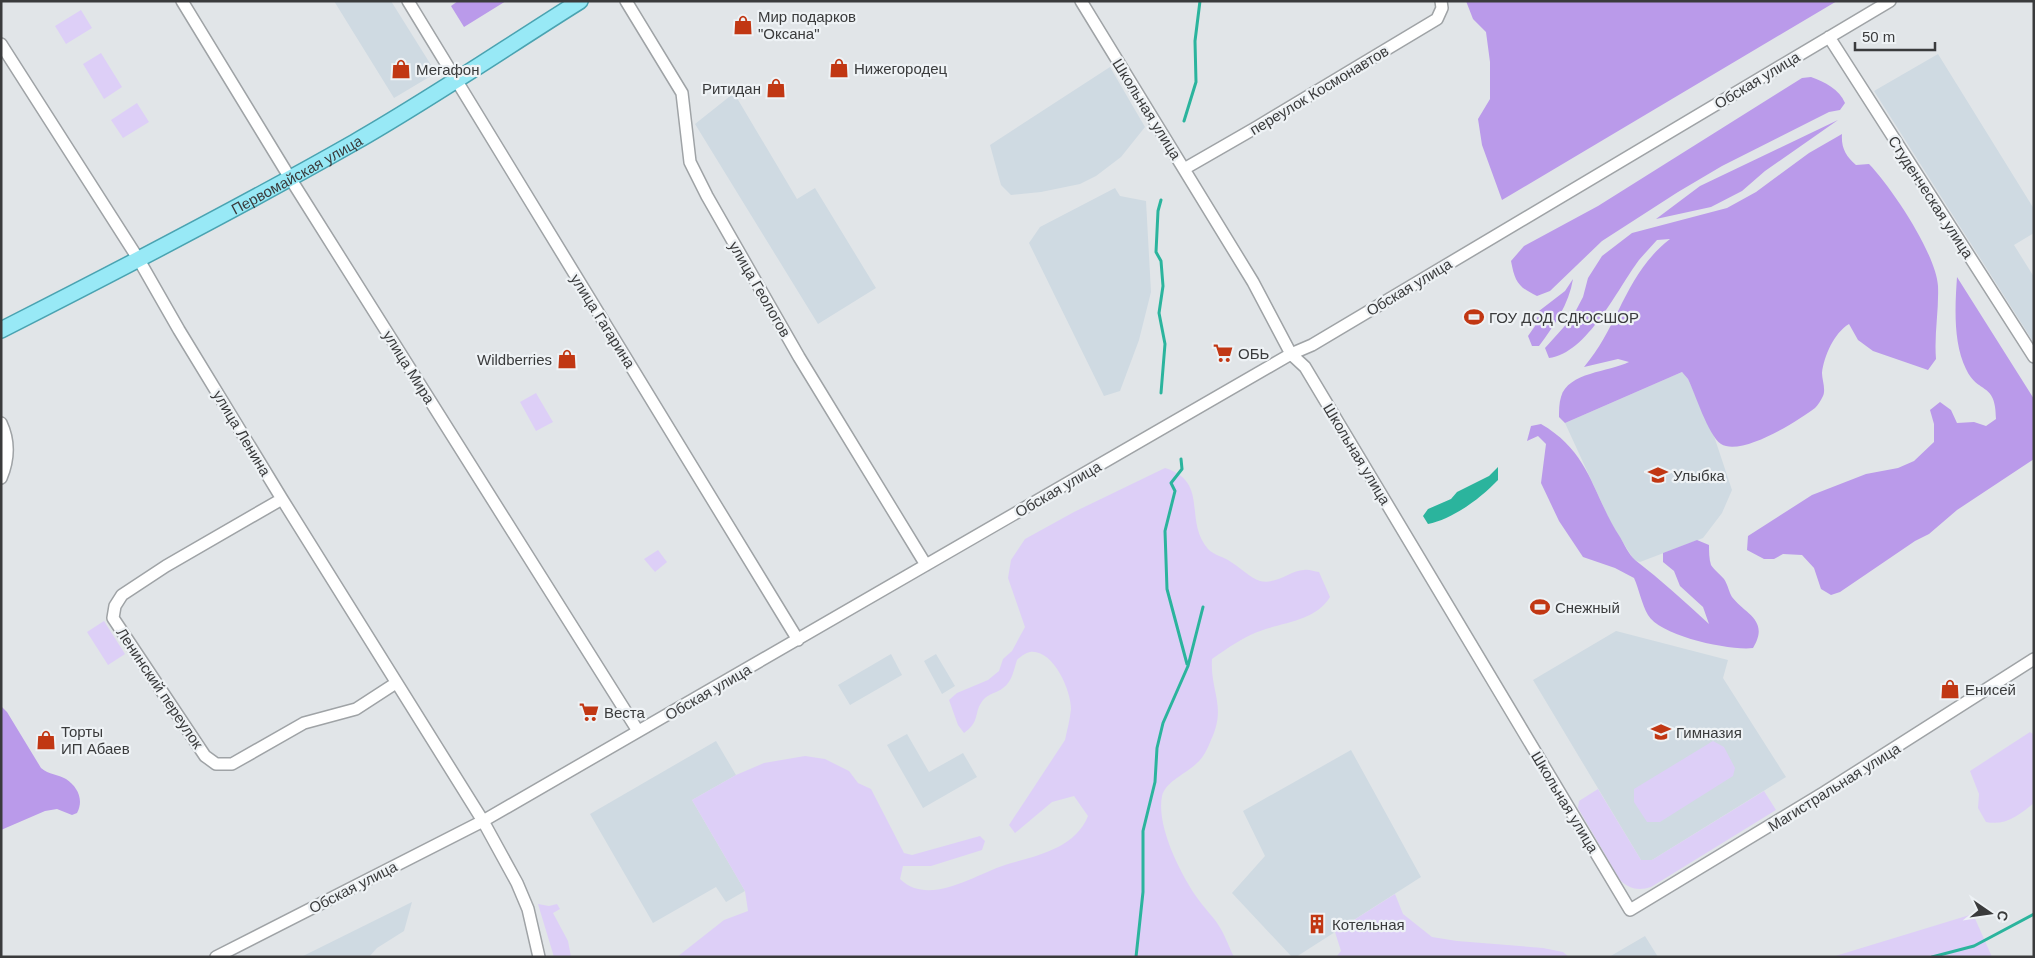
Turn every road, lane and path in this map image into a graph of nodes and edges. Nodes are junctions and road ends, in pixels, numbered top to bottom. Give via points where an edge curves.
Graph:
1 (182, 1) edge
2 (408, 1) edge
3 (580, 1) edge
4 (626, 1) edge
5 (1081, 1) edge
6 (1441, 1) edge
7 (1890, 1) edge
8 (1829, 37) junction
9 (1, 44) edge
10 (456, 81) junction
11 (1184, 169) junction
12 (290, 178) junction
13 (139, 260) junction
14 (1, 330) edge
15 (1291, 354) junction
16 (2034, 357) edge
17 (1, 423) edge
18 (1, 478) edge
19 (282, 499) junction
20 (926, 565) junction
21 (798, 640) junction
22 (2034, 659) edge
23 (396, 682) junction
24 (638, 731) junction
25 (483, 821) junction
26 (1630, 910) joint
27 (216, 957) edge
28 (539, 957) edge

1 - 12 street, улица Мира
2 - 10 street, улица Гагарина
3 - 10 main road, Первомайская улица
4 - 20 street, улица Геологов via 682,93 690,162 707,196 780,324
5 - 11 street, Школьная улица
6 - 11 street, переулок Космонавтов via 1437,19
7 - 8 street, Обская улица
8 - 15 street, Обская улица via 1312,345
8 - 16 street, Студенческая улица
9 - 13 street, улица Ленина
10 - 12 main road, Первомайская улица
10 - 21 street, улица Гагарина
11 - 15 street, Школьная улица
12 - 13 main road, Первомайская улица
12 - 24 street, улица Мира
13 - 14 main road, Первомайская улица
13 - 19 street, улица Ленина
15 - 20 street, Обская улица
15 - 26 street, Школьная улица via 1305,367
17 - 18 street via 8,459
19 - 23 street, улица Ленина
19 - 23 street, Ленинский переулок via 122,595 115,606 113,618 205,756 216,764 232,764 304,723 356,708
20 - 21 street, Обская улица
21 - 24 street, Обская улица
22 - 26 street, Магистральная улица via 1825,792
23 - 25 street, улица Ленина
24 - 25 street, Обская улица
25 - 27 street, Обская улица
25 - 28 street, улица Ленина via 528,909

